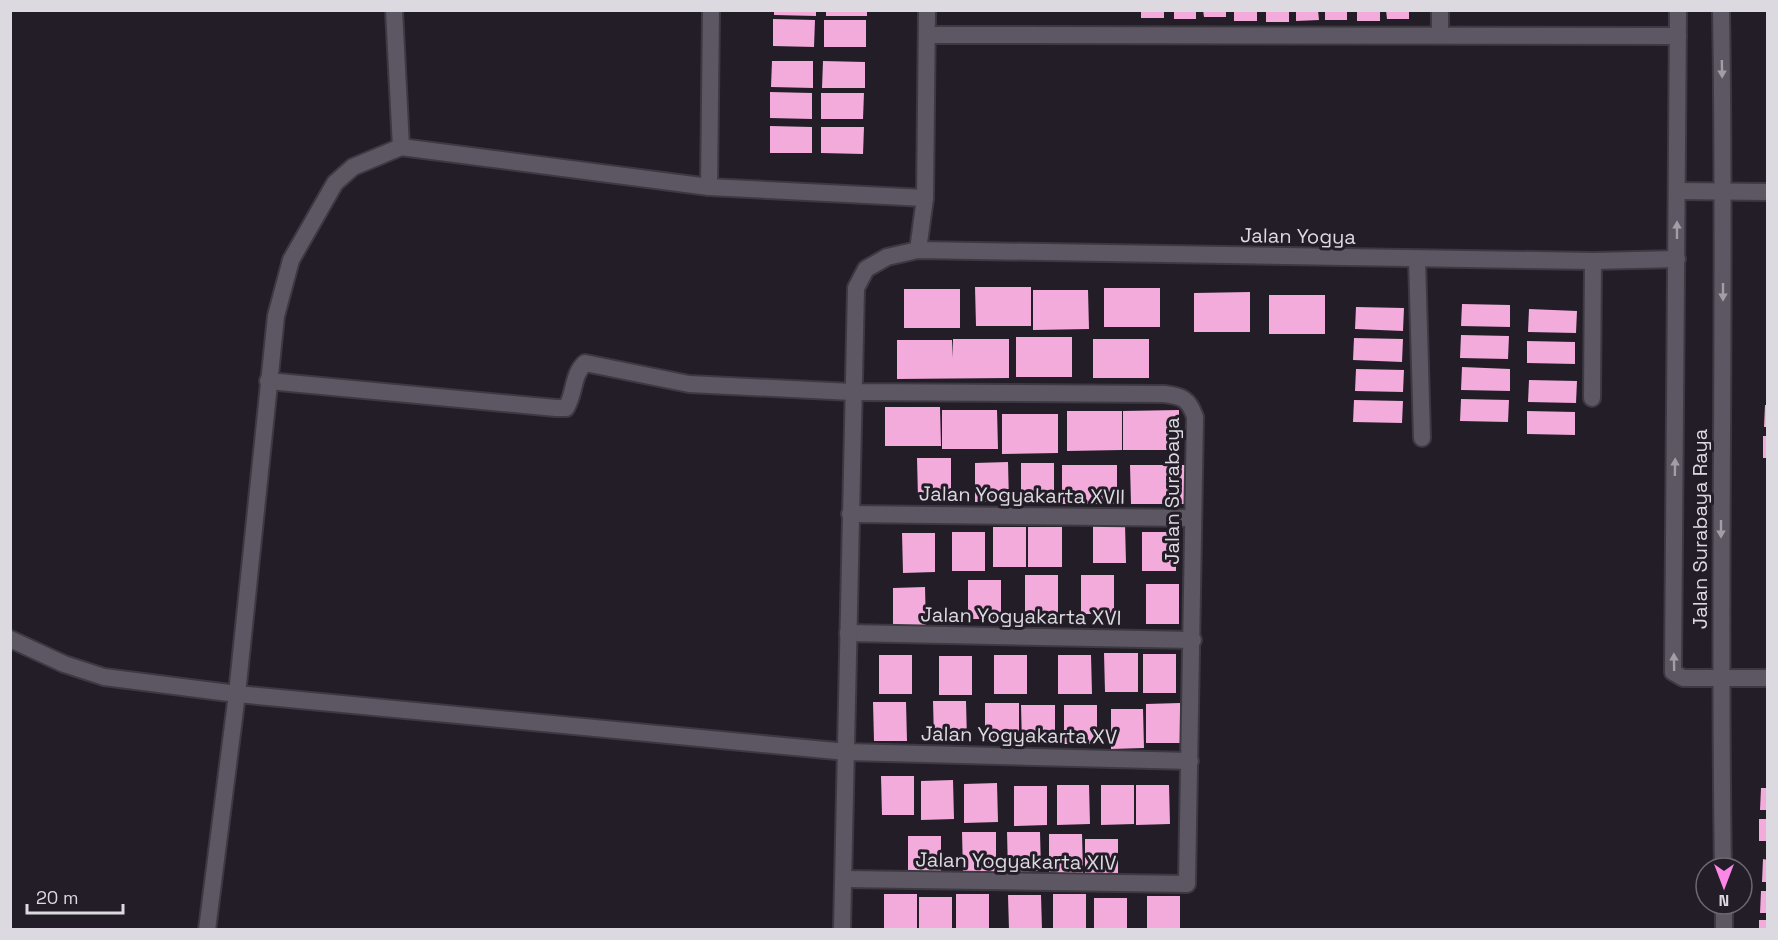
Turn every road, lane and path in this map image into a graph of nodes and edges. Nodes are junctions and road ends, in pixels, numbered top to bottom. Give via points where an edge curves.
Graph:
1 (394, 10) edge
2 (711, 10) edge
3 (927, 10) edge
4 (1440, 10) edge
5 (1678, 10) edge
6 (1721, 10) edge
7 (927, 35) junction
8 (1440, 35) junction
9 (1678, 36) junction
10 (401, 147) junction
11 (709, 187) junction
12 (1678, 191) junction
13 (1724, 191) junction
14 (1767, 192) edge
15 (925, 198) junction
16 (918, 250) junction
17 (1417, 259) junction
18 (1677, 259) junction
19 (1593, 261) junction
20 (268, 381) junction
21 (852, 392) junction
22 (1592, 398) dead end
23 (1422, 438) dead end
24 (850, 514) junction
25 (1194, 518) junction
26 (848, 633) junction
27 (10, 639) edge
28 (1193, 640) junction
29 (1720, 678) junction
30 (1767, 678) edge
31 (237, 694) junction
32 (847, 752) junction
33 (1190, 761) junction
34 (1723, 856) edge
35 (845, 879) junction
36 (1187, 884) joint
37 (207, 930) edge
38 (842, 930) edge

1 - 10 street
2 - 11 street
3 - 7 street
4 - 8 street
5 - 9 street
6 -> 13 street, Jalan Surabaya Raya
7 - 8 street
7 - 15 street
8 - 9 street
9 - 12 street
10 - 11 street
10 - 20 street via 352,167 335,183 304,235 291,260 276,316
11 - 15 street
12 - 13 street
18 -> 12 street
13 - 14 street
13 -> 29 street, Jalan Surabaya Raya
15 - 16 street
16 - 17 street, Jalan Yogya
16 - 21 street, Jalan Yogya via 887,257 866,269 856,288
17 - 19 street, Jalan Yogya
17 - 23 street
18 - 19 street, Jalan Yogya
29 -> 18 street via 1683,678 1673,672
19 - 22 street
20 - 21 street via 566,408 585,363 689,384
20 - 31 street
21 - 24 street, Jalan Yogya
21 - 25 street, Jalan Surabaya via 1180,396 1190,403 1195,417
24 - 25 street, Jalan Yogyakarta XVII
24 - 26 street, Jalan Yogya
25 - 28 street, Jalan Surabaya
26 - 28 street, Jalan Yogyakarta XVI
26 - 32 street, Jalan Yogya
27 - 31 street, Jalan Yogyakarta XV via 104,677
28 - 33 street, Jalan Surabaya
29 - 30 street
29 - 34 street, Jalan Surabaya Raya
31 - 32 street, Jalan Yogyakarta XV
31 - 37 street
32 - 33 street, Jalan Yogyakarta XV
32 - 35 street, Jalan Yogya
33 - 36 street, Jalan Surabaya
35 - 36 street, Jalan Yogyakarta XIV
35 - 38 street, Jalan Yogya

